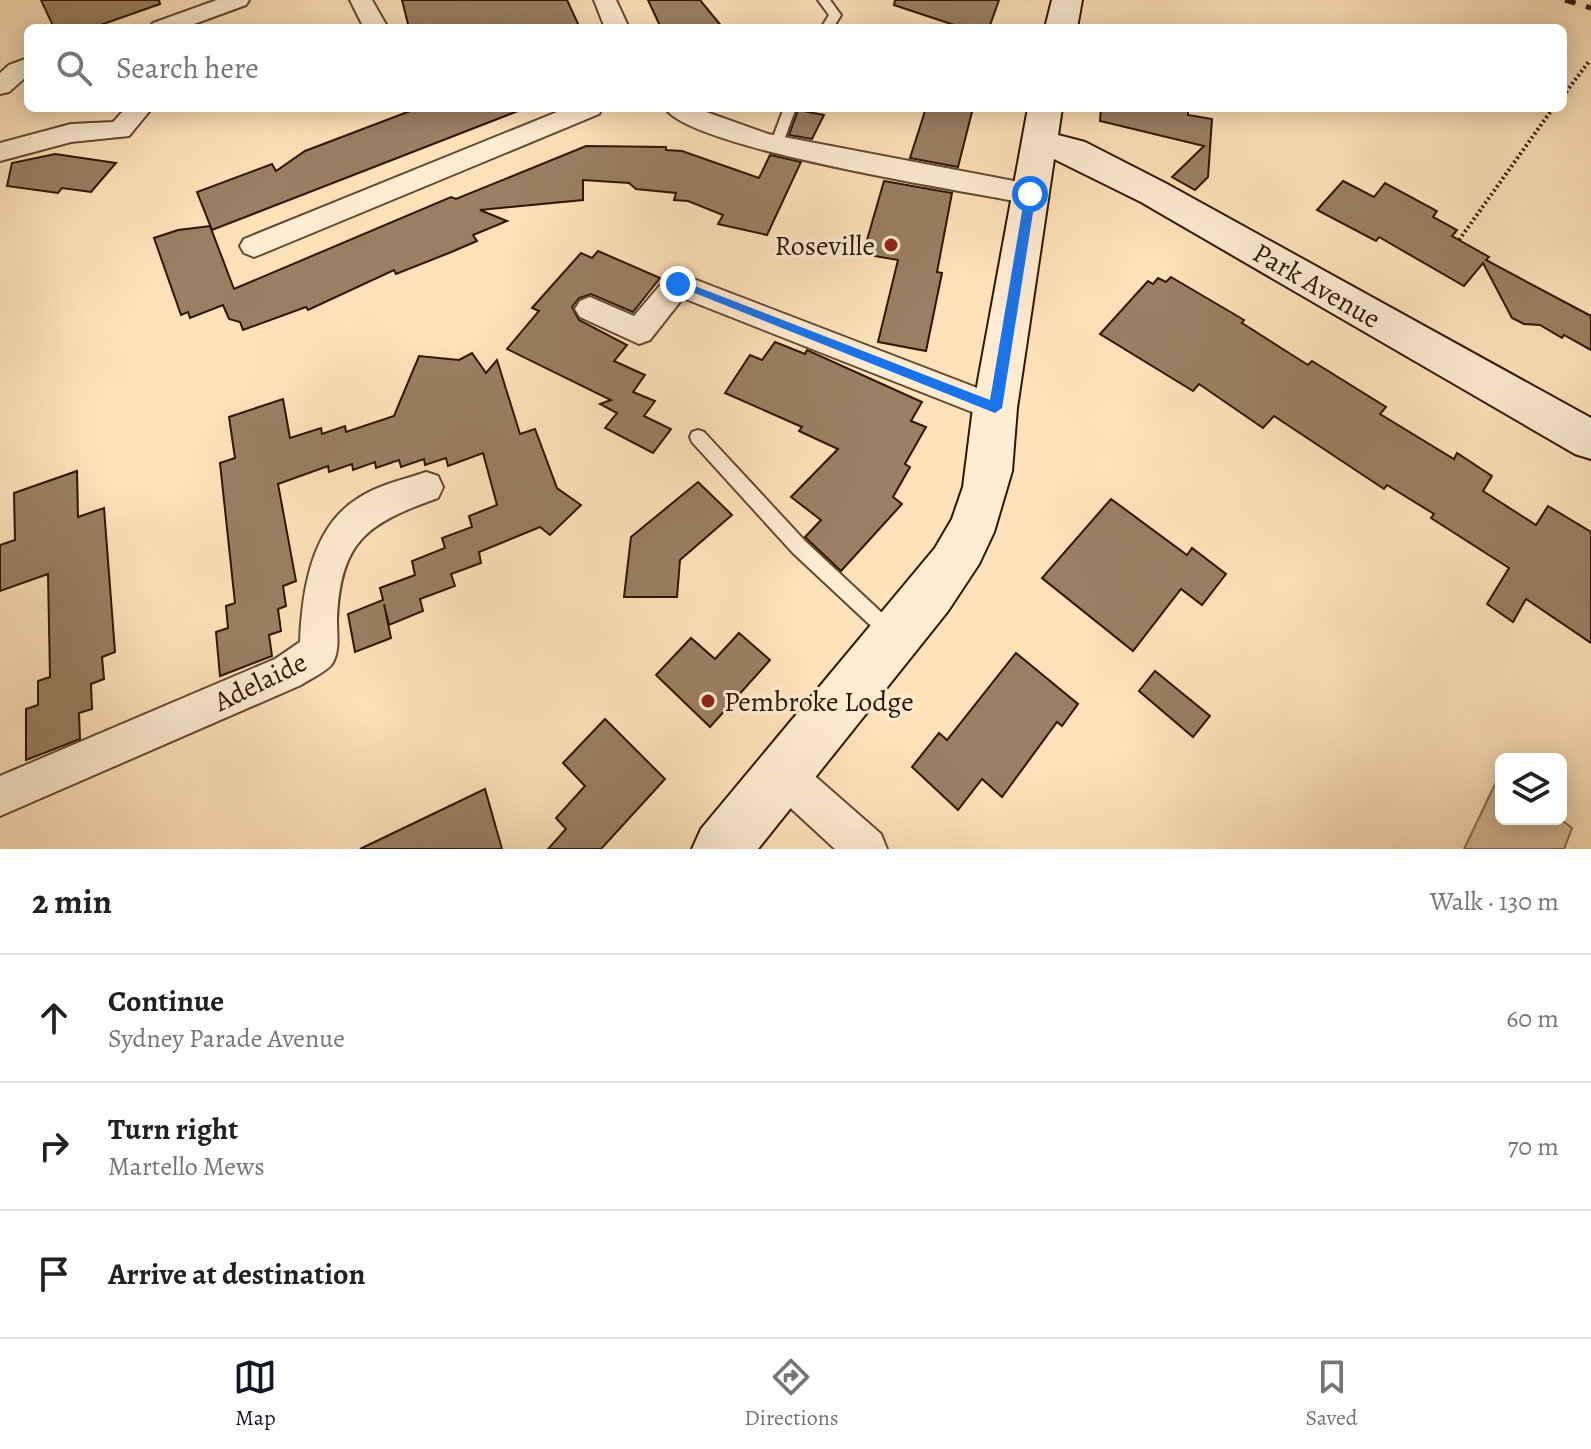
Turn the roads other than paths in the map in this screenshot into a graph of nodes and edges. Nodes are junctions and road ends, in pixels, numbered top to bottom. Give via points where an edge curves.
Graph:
1 (238, 0) edge
2 (361, 0) edge
3 (605, 0) edge
4 (824, 0) edge
5 (1067, 0) edge
6 (172, 24) edge
7 (374, 24) edge
8 (615, 24) edge
9 (829, 24) edge
10 (1062, 24) edge
11 (24, 68) edge
12 (0, 86) edge
13 (136, 112) edge
14 (580, 112) edge
15 (683, 112) edge
16 (788, 112) edge
17 (1041, 125) edge
18 (776, 145) junction
19 (0, 152) edge
20 (1030, 194) junction
21 (254, 246) dead end
22 (590, 309) dead end
23 (995, 408) junction
24 (698, 437) dead end
25 (1591, 440) edge
26 (426, 487) dead end
27 (896, 637) junction
28 (786, 777) junction
29 (0, 796) edge
30 (721, 849) edge
31 (866, 849) edge

1 - 6 street
2 - 7 street
3 - 8 street
4 - 9 lane via 835,15
5 - 10 street
11 - 12 street
13 - 19 street via 120,130 71,133
14 - 21 street
15 - 18 street
16 - 18 lane
17 - 20 street
17 - 25 street, Park Avenue via 1072,151
18 - 20 street
20 - 23 street
22 - 23 street via 639,332 678,284
23 - 27 street via 996,443 970,532 957,558
24 - 27 lane via 799,547
26 - 29 street, Adelaide via 364,512 329,558 319,595 318,652 288,672
27 - 28 street
28 - 30 street
28 - 31 street

